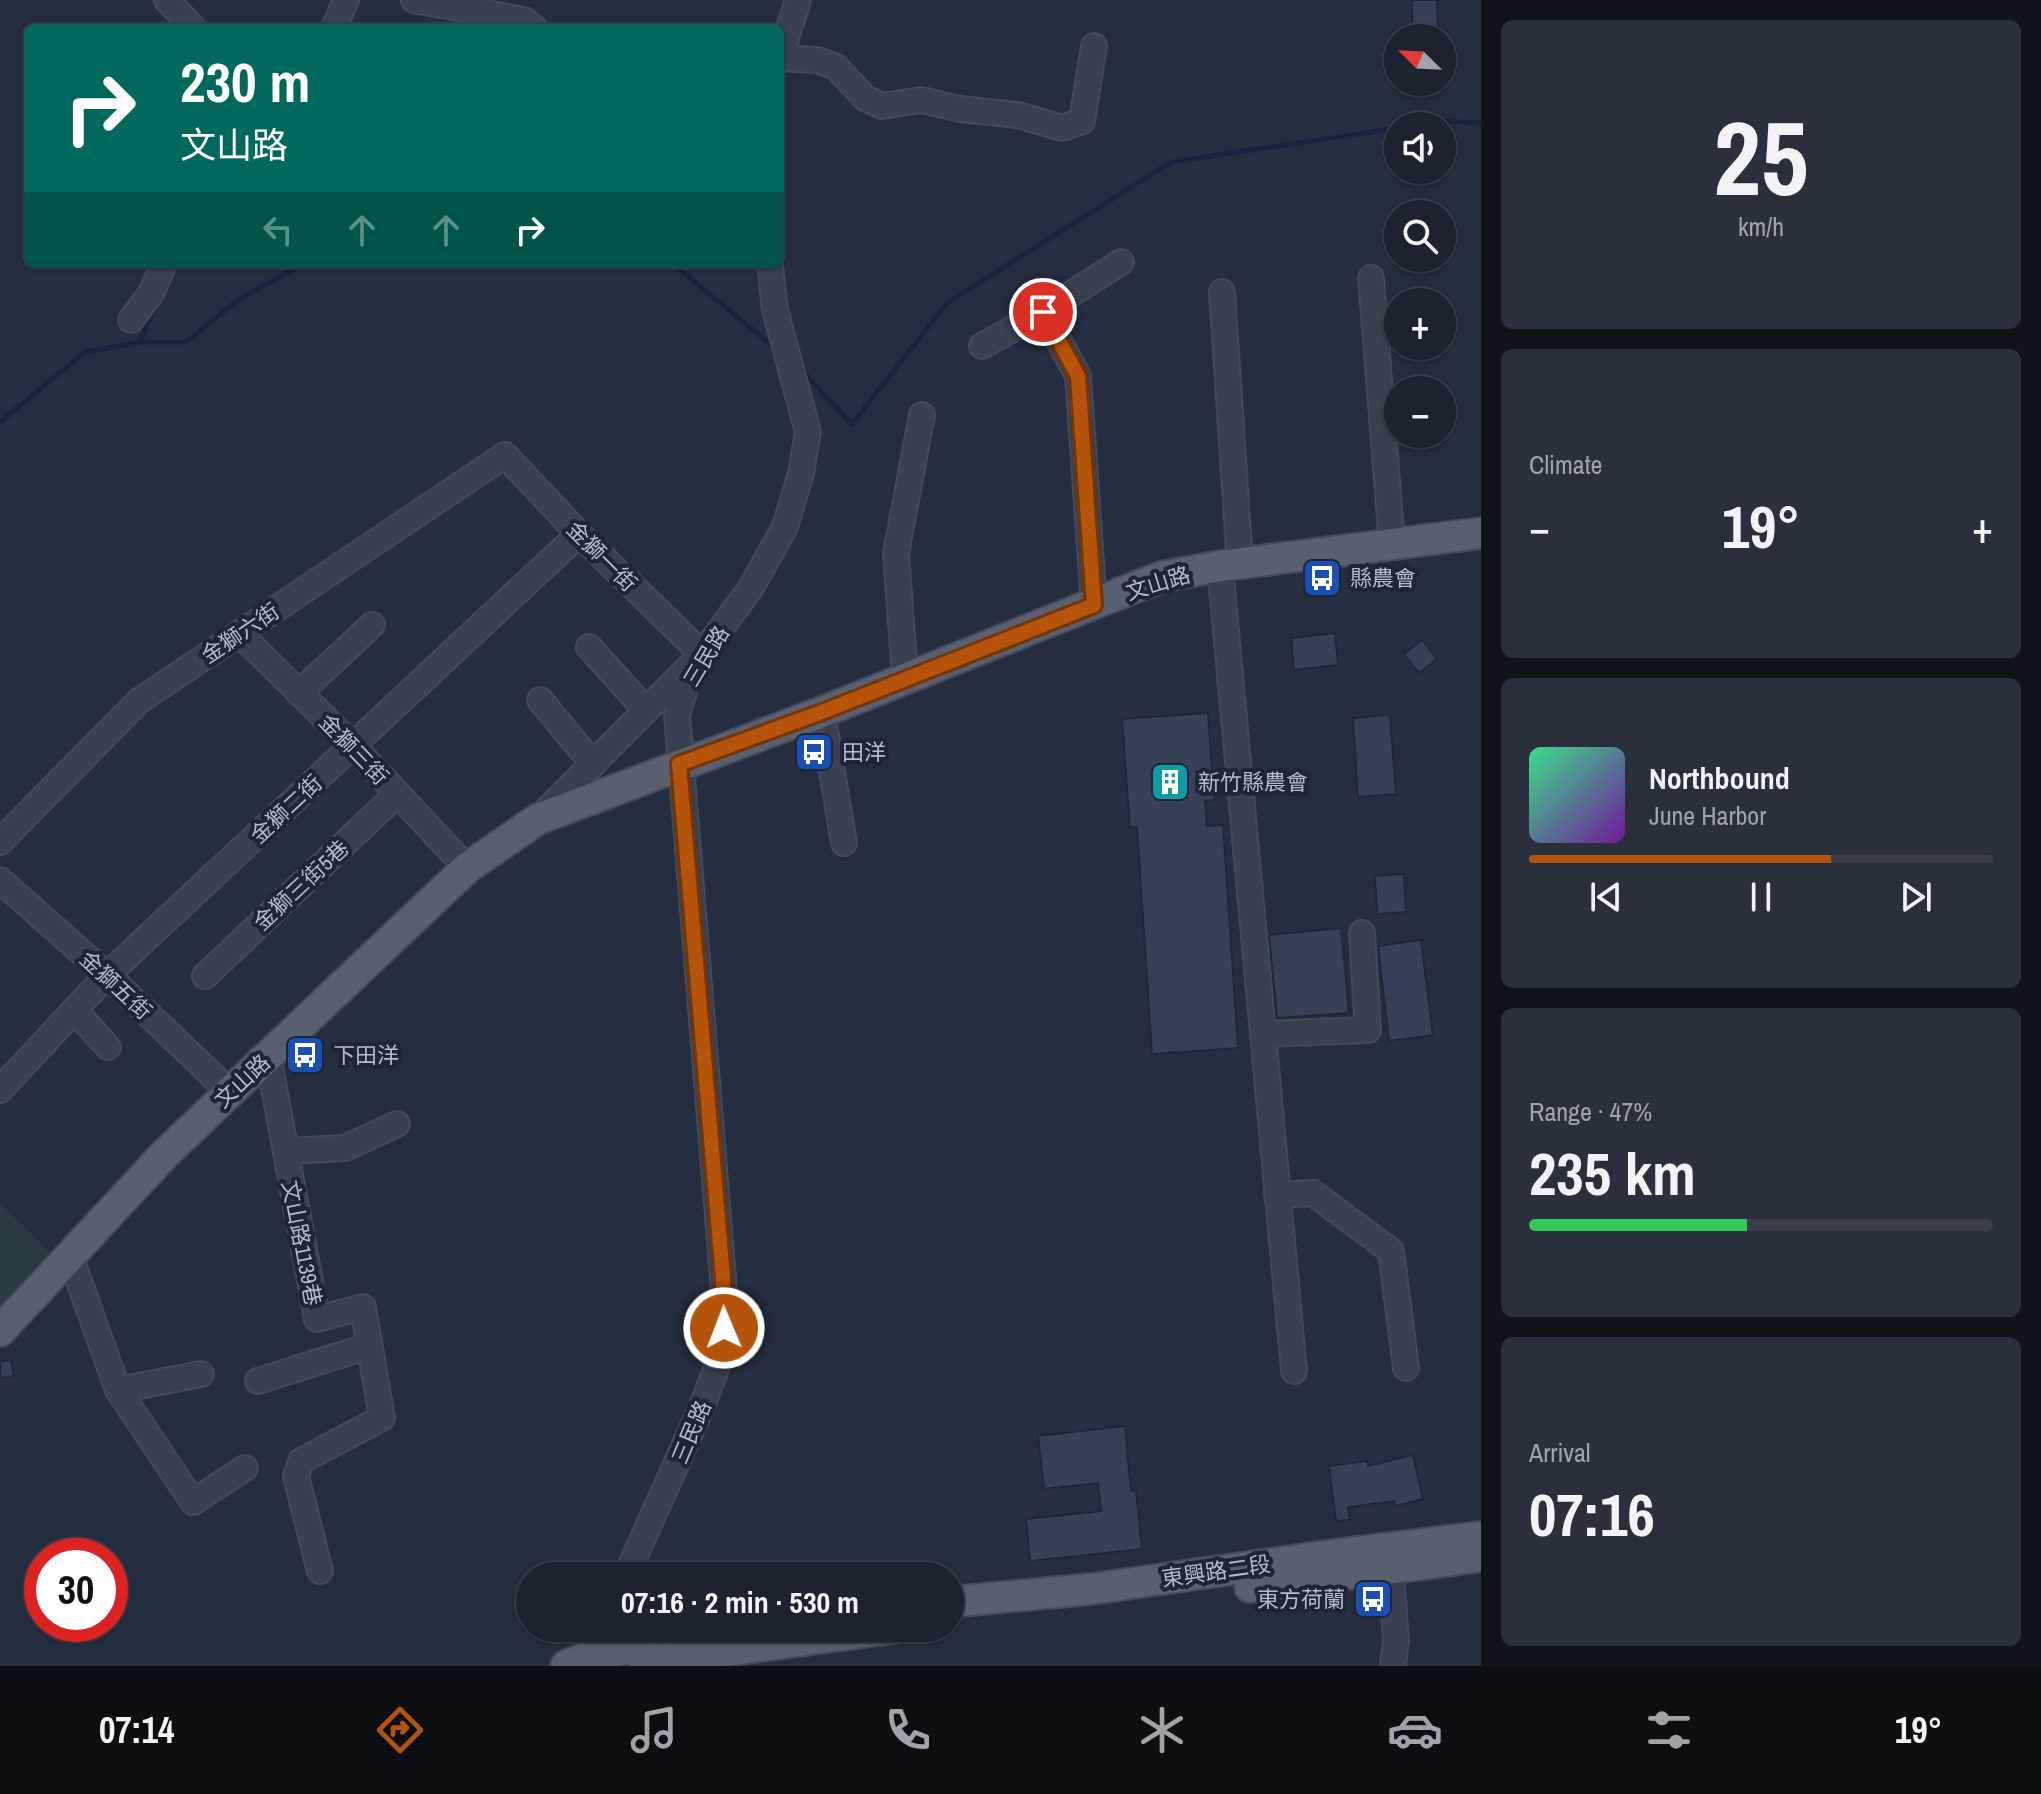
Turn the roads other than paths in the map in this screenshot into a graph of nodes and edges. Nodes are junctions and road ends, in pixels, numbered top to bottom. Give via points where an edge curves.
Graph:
1 (167, 0) edge
2 (346, 0) edge
3 (414, 0) edge
4 (798, 0) edge
5 (189, 24) edge
6 (336, 24) edge
7 (529, 24) edge
8 (784, 45) edge
9 (1094, 46) dead end
10 (784, 58) edge
11 (1121, 262) dead end
12 (162, 268) edge
13 (770, 268) edge
14 (1371, 278) dead end
15 (1222, 292) dead end
16 (1043, 312) junction
17 (131, 320) dead end
18 (982, 346) dead end
19 (922, 415) dead end
20 (505, 455) joint
21 (1481, 533) edge
22 (579, 534) junction
23 (1392, 544) junction
24 (1230, 565) junction
25 (1094, 605) junction
26 (372, 625) dead end
27 (239, 633) junction
28 (589, 647) dead end
29 (702, 654) junction
30 (905, 677) junction
31 (299, 693) junction
32 (540, 700) dead end
33 (646, 710) junction
34 (822, 712) junction
35 (353, 746) junction
36 (593, 764) junction
37 (679, 764) junction
38 (397, 794) junction
39 (538, 819) junction
40 (0, 842) edge
41 (844, 843) dead end
42 (467, 868) junction
43 (0, 880) edge
44 (1362, 933) dead end
45 (107, 975) junction
46 (205, 976) dead end
47 (74, 1010) junction
48 (1263, 1034) junction
49 (108, 1047) dead end
50 (268, 1056) junction
51 (0, 1090) edge
52 (230, 1092) junction
53 (397, 1124) dead end
54 (286, 1151) junction
55 (1277, 1195) junction
56 (70, 1256) junction
57 (0, 1331) edge
58 (369, 1346) junction
59 (1406, 1368) dead end
60 (1294, 1371) dead end
61 (201, 1374) dead end
62 (258, 1381) dead end
63 (118, 1390) junction
64 (245, 1468) dead end
65 (1481, 1537) edge
66 (1481, 1557) edge
67 (1390, 1559) junction
68 (632, 1562) edge
69 (320, 1571) dead end
70 (1158, 1588) junction
71 (964, 1601) edge
72 (964, 1619) edge
73 (592, 1642) edge
74 (673, 1642) edge
75 (790, 1642) edge
76 (579, 1663) edge
77 (644, 1666) edge
78 (1393, 1666) edge

1 - 5 street
2 - 6 street
3 - 7 street
4 - 8 street
9 - 10 street via 1082,121 1062,128 1018,115 922,100 882,106 865,98 836,67
11 - 16 street
12 - 17 street
13 - 29 street, 三民路 via 777,321 808,432 801,473 785,527 750,589
14 - 23 street
15 - 24 street
16 - 18 street
16 - 25 street via 1078,376
19 - 30 street via 896,553
20 - 22 street, 金獅一街
20 - 27 street, 金獅六街
21 - 23 main road, 文山路
22 - 29 street, 金獅一街
22 - 35 street, 金獅二街
23 - 24 main road, 文山路
24 - 25 main road, 文山路 via 1161,577
24 - 48 street
25 - 30 main road, 文山路
26 - 31 street
27 - 31 street, 金獅三街
27 - 40 street, 金獅六街 via 139,701
28 - 33 street
29 - 33 street, 文山路
29 - 37 street, 三民路 via 677,715
30 - 34 main road, 文山路
31 - 35 street, 金獅三街
32 - 36 street
33 - 36 street, 文山路
34 - 37 main road, 文山路
34 - 41 street
35 - 38 street, 金獅三街
35 - 45 street, 金獅二街
36 - 39 street, 文山路
37 - 39 main road, 文山路
37 - 68 street, 三民路 via 724,1328 703,1404
38 - 42 street, 金獅三街
38 - 46 street, 金獅三街5巷
39 - 42 main road, 文山路
42 - 50 main road, 文山路
43 - 45 street, 金獅五街
44 - 48 street via 1368,1030
45 - 47 street, 金獅二街
45 - 52 street, 金獅五街
47 - 49 street
47 - 51 street, 金獅二街
48 - 55 street
50 - 52 main road, 文山路
50 - 54 street, 文山路1139巷
52 - 56 main road, 文山路
53 - 54 street via 345,1148
54 - 58 street, 文山路1139巷 via 317,1319 363,1307
55 - 59 street via 1313,1193 1391,1251
55 - 60 street
56 - 57 main road, 文山路
56 - 63 street
58 - 62 street
58 - 69 street, 文山路1139巷 via 382,1418 301,1461 296,1476
61 - 63 street
63 - 64 street via 193,1502
65 - 67 main road, 東興路二段
66 - 67 main road, 東興路二段
67 - 70 main road, 東興路二段
67 - 78 street
70 - 71 main road, 東興路二段
70 - 72 main road, 東興路二段
73 - 76 street
74 - 76 main road
75 - 77 main road

